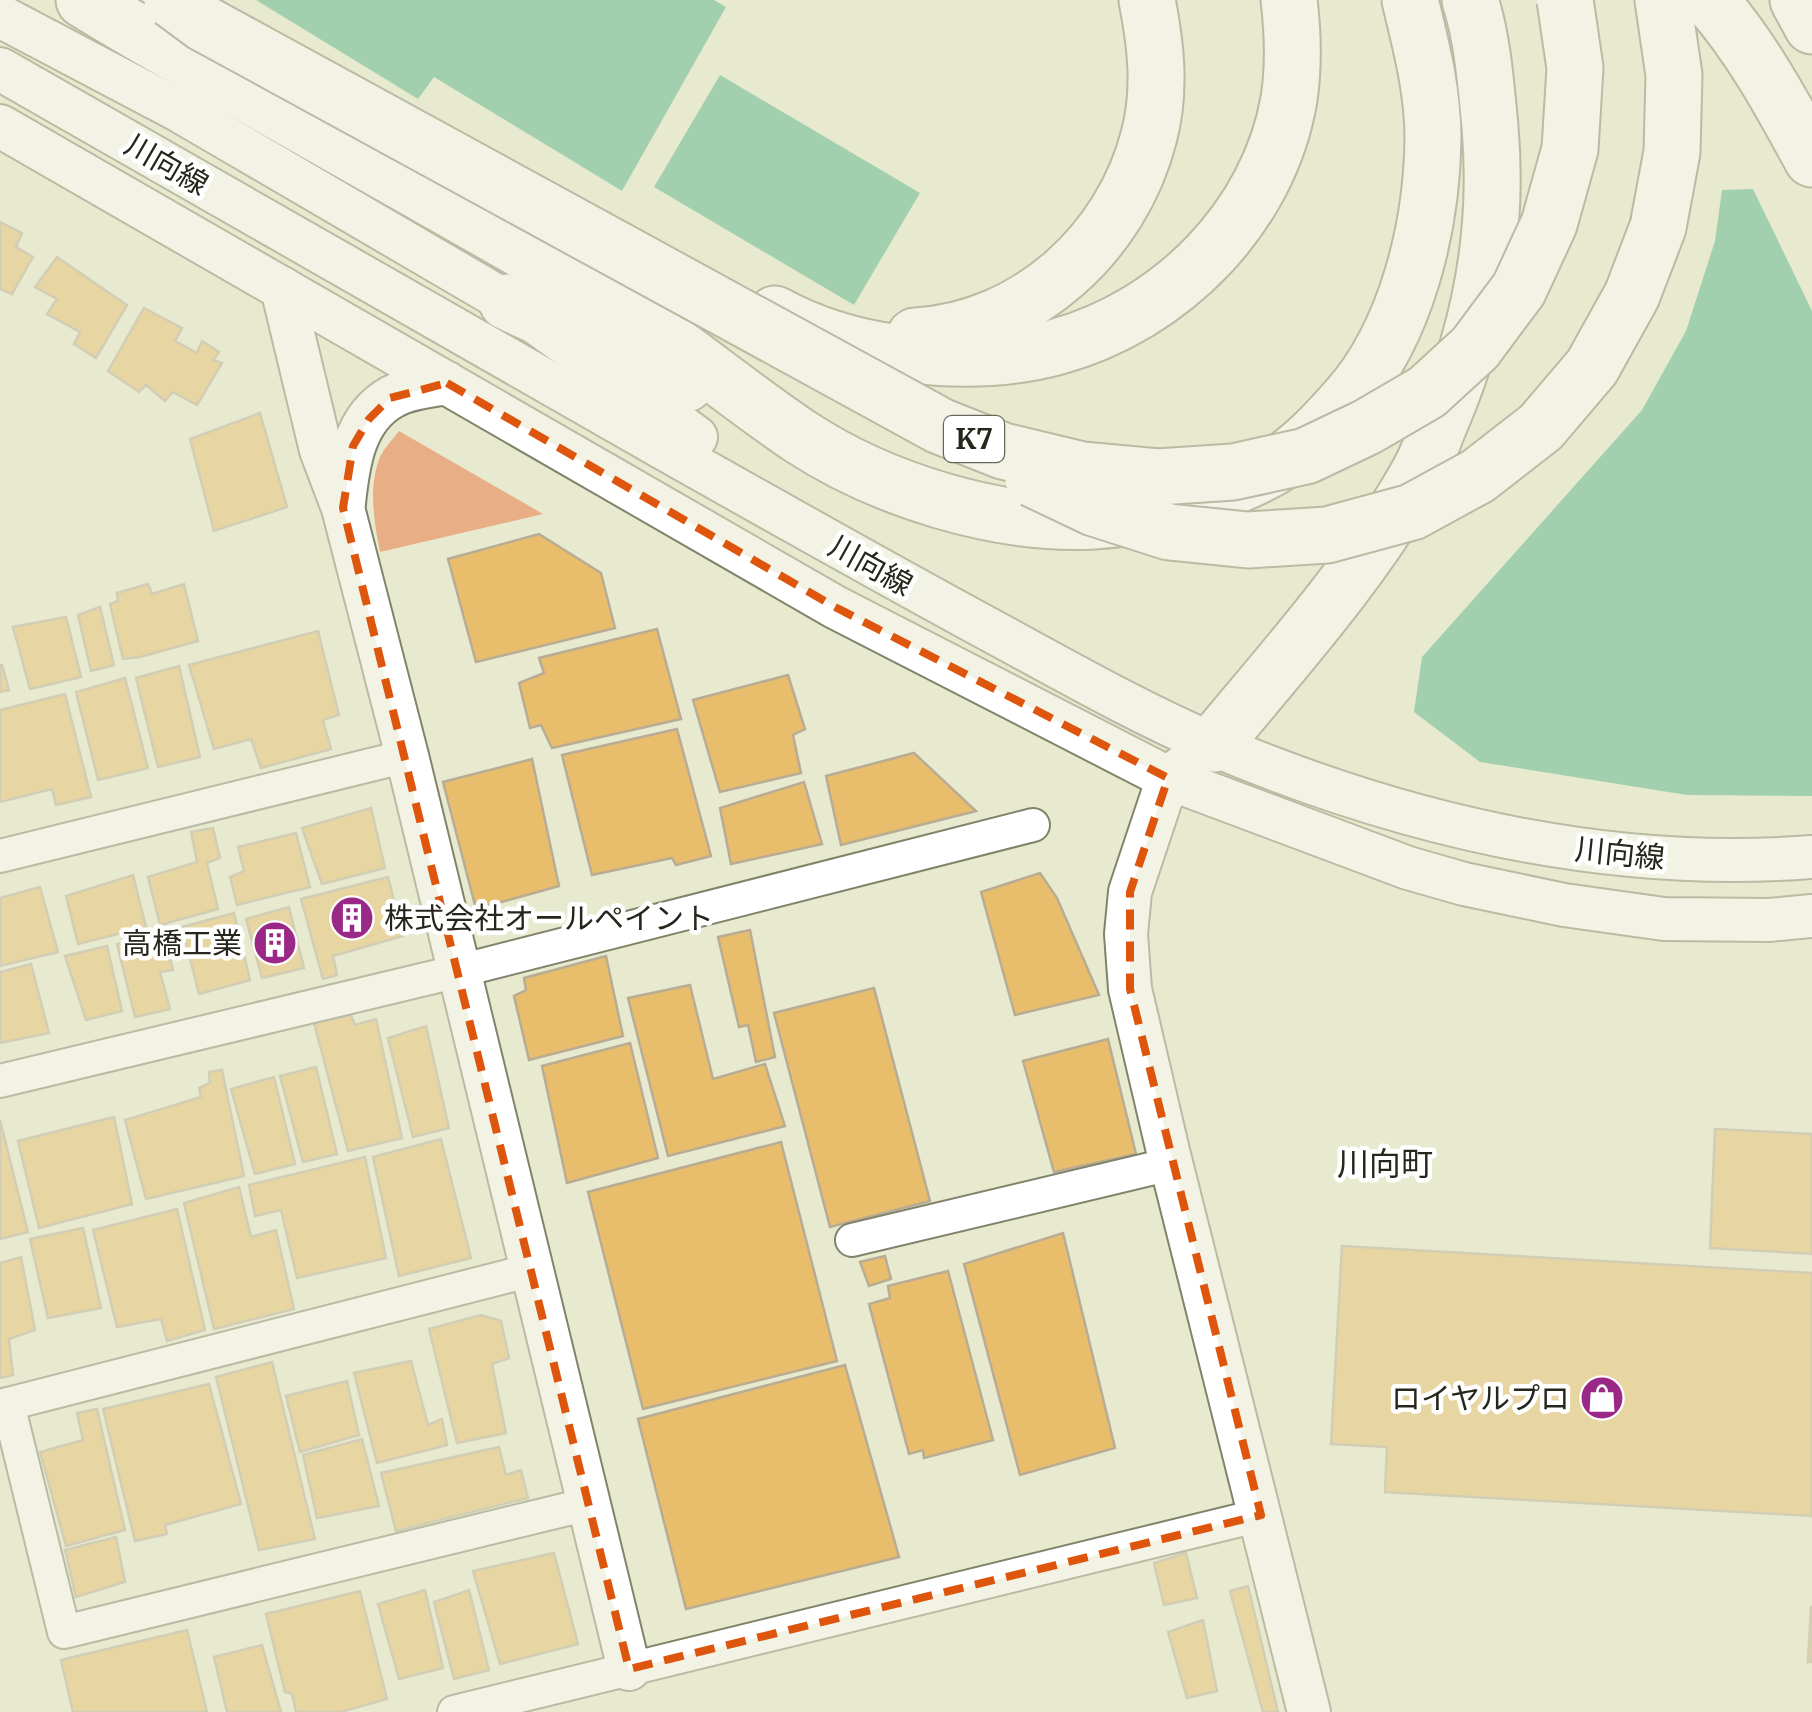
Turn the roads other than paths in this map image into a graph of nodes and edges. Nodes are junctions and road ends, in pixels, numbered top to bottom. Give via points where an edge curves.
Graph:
1 (84, 0) edge
2 (1146, 0) edge
3 (1289, 0) edge
4 (1410, 0) edge
5 (1470, 0) edge
6 (1565, 0) edge
7 (1663, 0) edge
8 (1710, 0) edge
9 (1732, 0) edge
10 (1757, 0) edge
11 (1798, 0) edge
12 (194, 5) edge
13 (0, 16) edge
14 (1812, 26) edge
15 (0, 69) edge
16 (1812, 112) edge
17 (0, 126) edge
18 (1812, 128) edge
19 (1812, 159) edge
20 (282, 288) junction
21 (507, 302) junction
22 (794, 325) junction
23 (447, 383) junction
24 (940, 426) junction
25 (804, 439) junction
26 (343, 508) junction
27 (863, 562) junction
28 (1214, 744) junction
29 (407, 756) junction
30 (1168, 778) junction
31 (1033, 824) dead end
32 (0, 856) edge
33 (1812, 857) edge
34 (1812, 916) edge
35 (459, 971) junction
36 (0, 1082) edge
37 (1171, 1164) junction
38 (852, 1240) dead end
39 (532, 1270) junction
40 (4, 1406) edge
41 (588, 1504) junction
42 (1261, 1515) junction
43 (629, 1670) junction
44 (454, 1712) edge
45 (1310, 1712) edge

1 - 25 highway via 613,302
2 - 22 highway via 1156,45 1150,136 1113,218 1085,256 1013,310 970,326 880,338
3 - 22 highway, K7 via 1294,42 1274,152 1224,239 1150,304 1058,347 969,360 880,350
4 - 25 highway via 1433,135 1414,272 1360,385 1274,467 1155,511 1036,520 924,495
5 - 28 highway via 1493,163 1491,245 1454,390 1421,469 1381,534
6 - 24 highway, K7, bridge via 1575,68 1570,149 1550,224 1519,290 1476,348 1427,392 1306,456 1233,472 1158,477 1082,470 1003,451
7 - 24 highway, bridge via 1674,75 1672,152 1658,227 1632,295 1592,367 1554,412 1478,476 1412,512 1327,534 1248,540 1168,532 1094,508
8 - 19 highway via 1781,101
9 - 18 highway
10 - 16 highway
11 - 14 highway
12 - 22 highway, K7
12 - 24 highway, K7, bridge
13 - 21 street via 180,111
15 - 27 street, 川向線
17 - 20 street, 川向線
20 - 23 street, 川向線
20 - 26 street via 320,450
21 - 25 highway
21 - 27 street via 757,478
23 - 26 street via 390,398 369,419 353,446
23 - 30 street, 川向線 via 835,607
26 - 29 street
27 - 28 street, 川向線
28 - 30 street
28 - 33 street, 川向線 via 1422,818 1563,848 1660,859
29 - 32 street
29 - 35 street
30 - 34 street, 川向線 via 1464,884 1664,918
30 - 37 street via 1130,892 1126,934 1130,989
31 - 35 street
35 - 36 street
35 - 39 street
37 - 38 street
37 - 42 street
39 - 40 street
39 - 41 street
40 - 41 street via 64,1632
41 - 43 street
42 - 43 street
42 - 45 street
43 - 44 street

